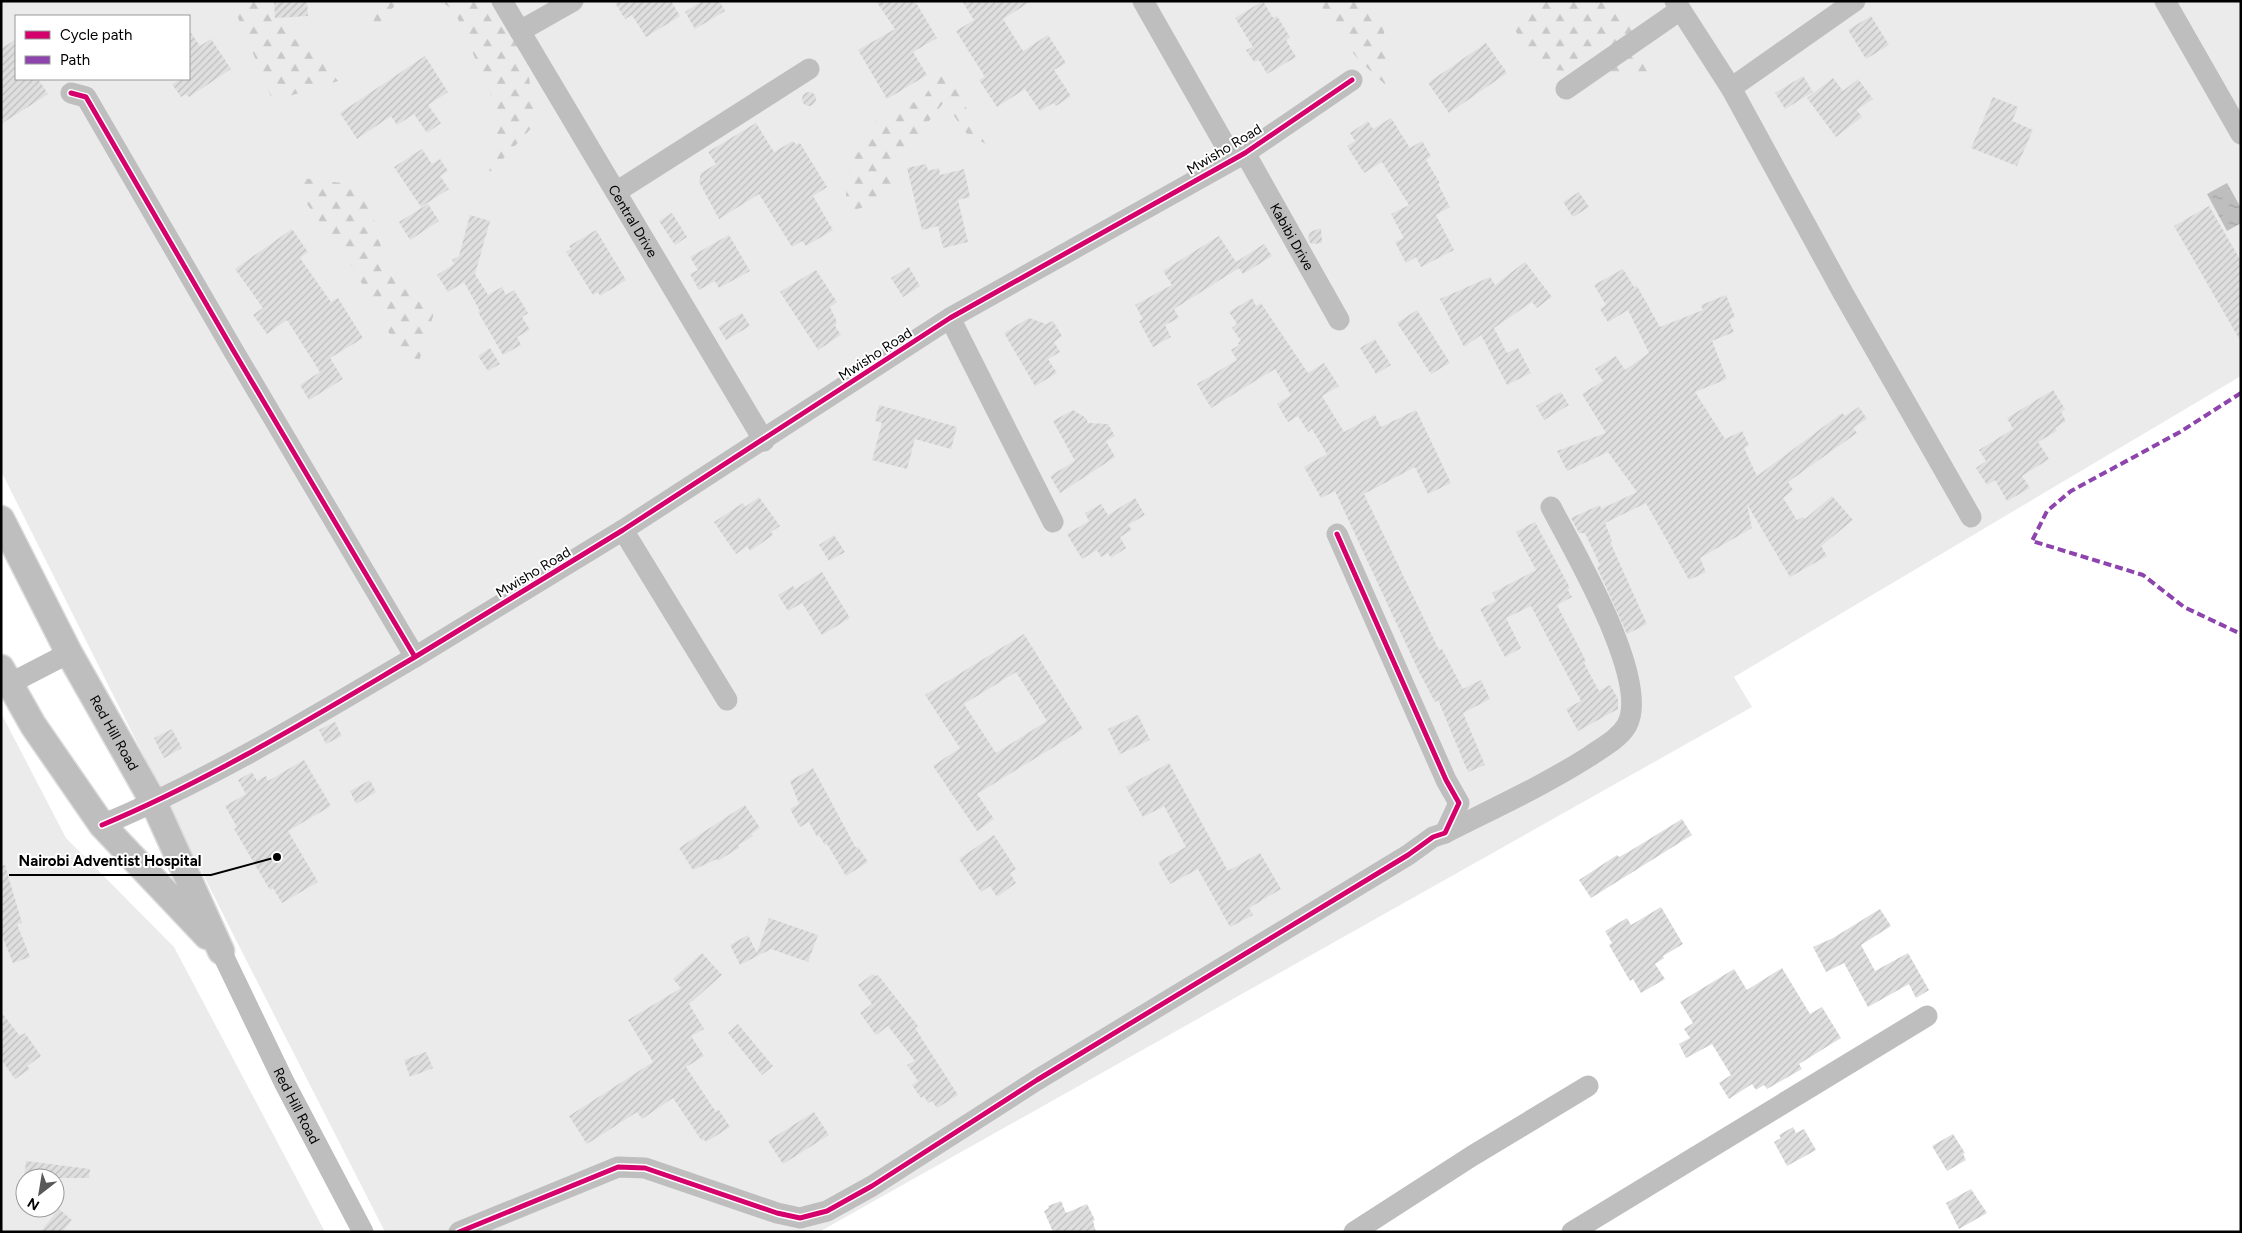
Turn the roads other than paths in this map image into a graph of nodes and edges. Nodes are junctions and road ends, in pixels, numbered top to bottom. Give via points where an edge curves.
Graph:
1 (502, 1) edge
2 (573, 1) edge
3 (1143, 1) edge
4 (1855, 1) edge
5 (2165, 1) edge
6 (1678, 6) edge
7 (520, 31) junction
8 (809, 69) dead end
9 (1352, 80) dead end
10 (1731, 88) junction
11 (1566, 89) dead end
12 (71, 94) dead end
13 (2241, 134) edge
14 (1239, 156) junction
15 (616, 192) junction
16 (950, 318) junction
17 (1339, 320) dead end
18 (764, 441) junction
19 (1551, 506) dead end
20 (1970, 517) dead end
21 (1, 519) edge
22 (1053, 522) dead end
23 (623, 530) junction
24 (1337, 534) dead end
25 (69, 653) junction
26 (415, 657) junction
27 (5, 676) edge
28 (728, 700) dead end
29 (154, 804) junction
30 (102, 825) junction
31 (1445, 833) junction
32 (221, 951) junction
33 (1927, 1016) dead end
34 (1588, 1086) dead end
35 (363, 1232) edge
36 (459, 1232) edge
37 (1354, 1232) edge
38 (1572, 1232) edge

1 - 7 street, Central Drive
2 - 7 street
3 - 14 street, Kabibi Drive
4 - 10 street
5 - 13 street
6 - 10 street
6 - 11 street
7 - 15 street, Central Drive
8 - 15 street
9 - 14 street, Mwisho Road
10 - 20 street
12 - 26 street via 86,97
14 - 16 street, Mwisho Road
14 - 17 street, Kabibi Drive
15 - 18 street, Central Drive
16 - 18 street, Mwisho Road
16 - 22 street
18 - 23 street, Mwisho Road
19 - 31 street via 1624,656 1631,685 1628,724 1616,739 1553,780
21 - 25 main road, Red Hill Road
23 - 26 street, Mwisho Road
23 - 28 street
24 - 31 street via 1459,803
25 - 27 street
25 - 29 main road, Red Hill Road
26 - 29 street, Mwisho Road via 216,773
27 - 30 main road, Red Hill Road via 33,725
29 - 30 street, Mwisho Road
29 - 32 main road, Red Hill Road
30 - 32 main road, Red Hill Road
31 - 36 street via 1432,837 1408,855 827,1211 800,1218 645,1168 618,1167
32 - 35 street, Red Hill Road via 284,1082
33 - 38 street
34 - 37 street

